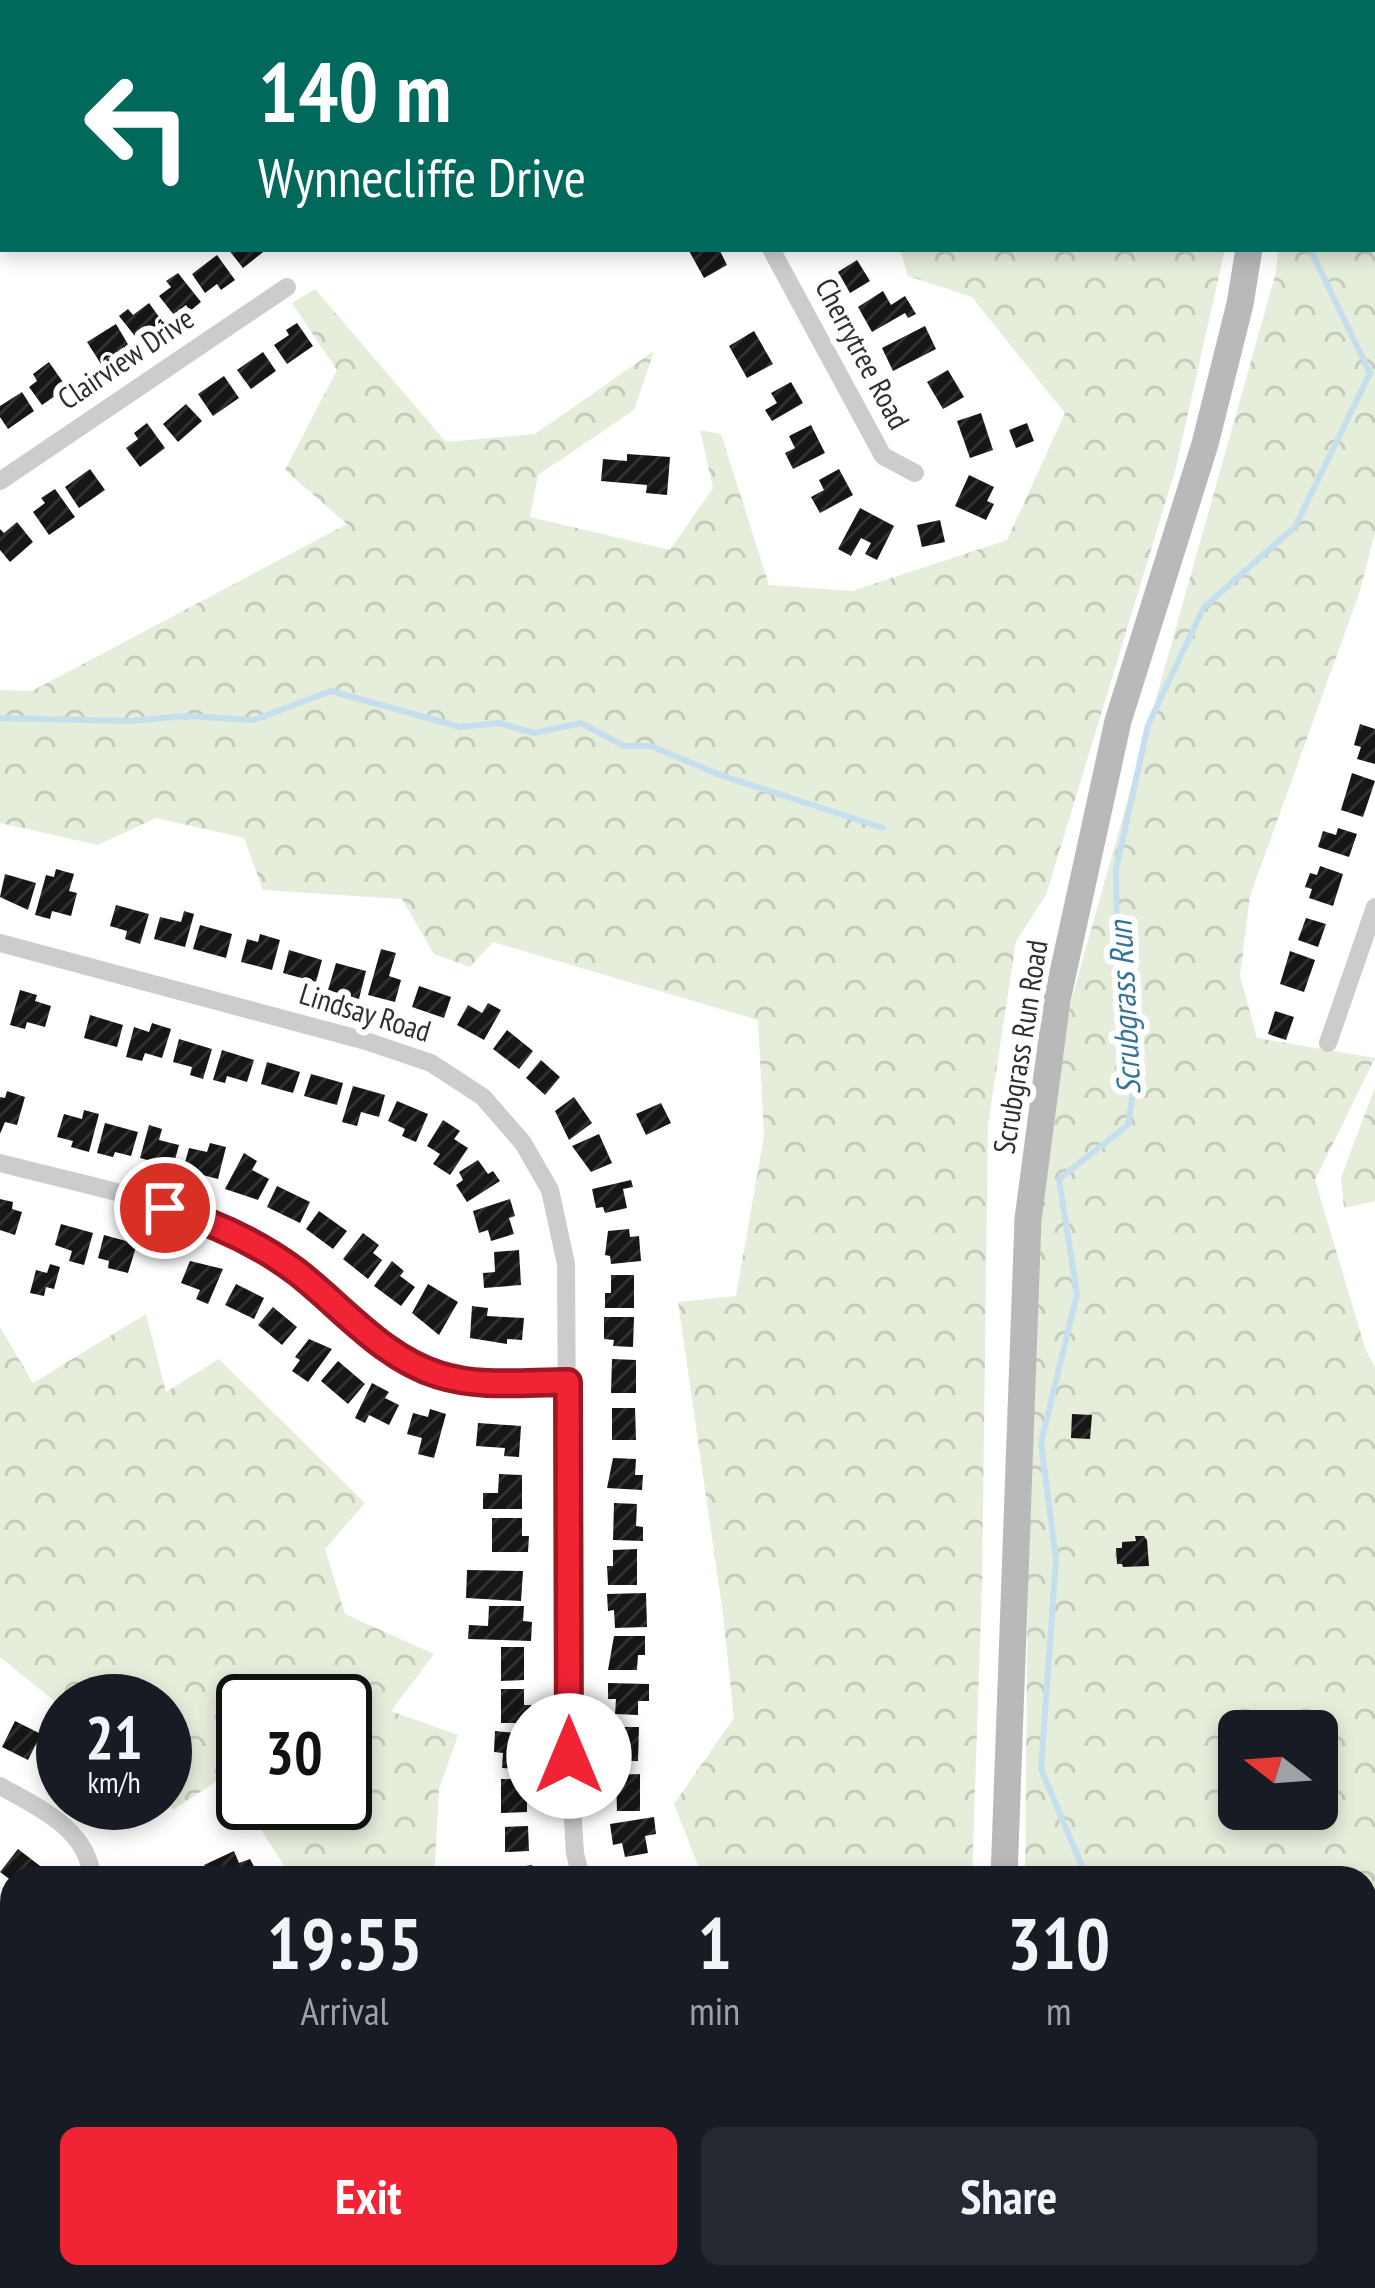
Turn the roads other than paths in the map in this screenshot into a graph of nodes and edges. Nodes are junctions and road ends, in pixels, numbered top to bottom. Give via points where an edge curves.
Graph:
1 (773, 252) edge
2 (1249, 252) edge
3 (286, 287) dead end
4 (915, 473) dead end
5 (0, 481) edge
6 (1375, 907) edge
7 (0, 943) edge
8 (1328, 1043) dead end
9 (0, 1163) edge
10 (568, 1382) junction
11 (0, 1786) edge
12 (91, 1866) edge
13 (578, 1866) edge
14 (1004, 1866) edge

1 - 4 street, Cherrytree Road via 883,456
2 - 14 street, Scrubgrass Run Road via 1205,444 1118,721 1057,1000 1028,1219
3 - 5 street, Clairview Drive
6 - 8 street
7 - 10 street, Lindsay Road via 366,1041 430,1063 483,1097 550,1190 566,1264
9 - 10 street via 199,1218 255,1244 400,1358 436,1375 471,1383
10 - 13 street, Lindsay Road via 569,1756
11 - 12 street via 65,1824

